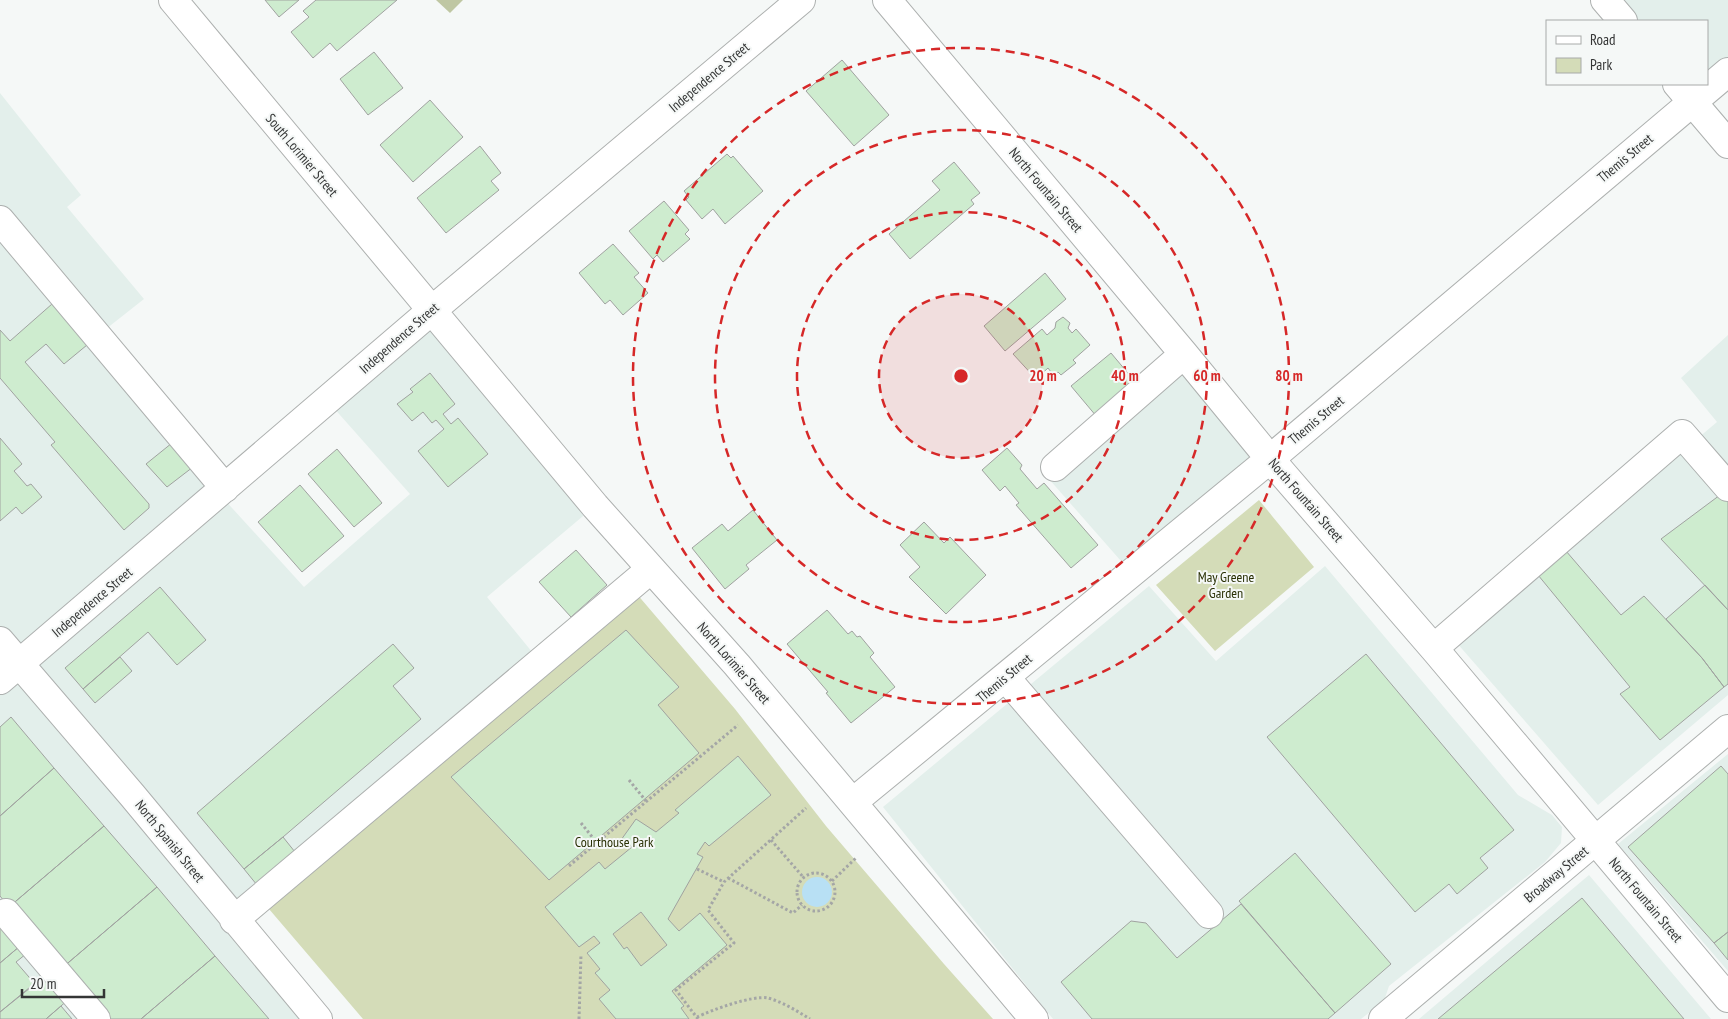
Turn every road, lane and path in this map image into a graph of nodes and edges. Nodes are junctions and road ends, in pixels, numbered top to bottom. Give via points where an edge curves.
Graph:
1 (173, 0) edge
2 (801, 0) edge
3 (887, 0) edge
4 (1605, 0) edge
5 (1622, 20) edge
6 (1728, 72) edge
7 (1708, 82) edge
8 (1701, 85) edge
9 (1685, 93) edge
10 (1728, 144) edge
11 (0, 220) edge
12 (431, 311) junction
13 (1184, 354) junction
14 (1270, 459) junction
15 (1055, 468) dead end
16 (1728, 486) edge
17 (225, 488) junction
18 (651, 569) junction
19 (0, 641) edge
20 (1434, 648) junction
21 (10, 672) edge
22 (1005, 677) junction
23 (738, 725) dead end
24 (1728, 729) edge
25 (629, 780) dead end
26 (646, 801) junction
27 (853, 802) junction
28 (806, 808) dead end
29 (581, 823) dead end
30 (771, 840) junction
31 (1596, 841) junction
32 (597, 842) junction
33 (857, 857) dead end
34 (569, 866) dead end
35 (697, 869) dead end
36 (728, 878) junction
37 (804, 878) junction
38 (832, 881) junction
39 (724, 882) junction
40 (802, 905) junction
41 (6, 913) dead end
42 (1209, 914) dead end
43 (234, 920) junction
44 (581, 954) dead end
45 (1728, 998) edge
46 (698, 1018) edge
47 (96, 1019) edge
48 (318, 1019) edge
49 (579, 1019) edge
50 (810, 1019) edge
51 (1034, 1019) edge
52 (1383, 1019) edge

1 - 12 street, South Lorimier Street
2 - 12 street, Independence Street
3 - 13 street, North Fountain Street
4 - 5 street
6 - 7 street, Themis Street
8 - 9 street, Themis Street
9 - 10 street
9 - 14 street, Themis Street
11 - 17 street
12 - 17 street, Independence Street
12 - 18 street, North Lorimier Street
13 - 14 street, North Fountain Street
13 - 15 street
14 - 20 street, North Fountain Street
14 - 22 street, Themis Street
16 - 20 street via 1682,434
17 - 21 street, Independence Street
18 - 27 street, North Lorimier Street
18 - 43 street
19 - 21 street, North Spanish Street
20 - 31 street, North Fountain Street
21 - 43 street, North Spanish Street via 132,795
22 - 27 street, Themis Street
22 - 42 street
23 - 26 path
24 - 31 street, Broadway Street
25 - 26 path
26 - 32 path
27 - 51 street, North Lorimier Street
28 - 30 path
29 - 32 path
30 - 36 path
30 - 37 path
31 - 45 street, North Fountain Street
31 - 52 street, Broadway Street
32 - 34 path
33 - 38 path
35 - 39 path
36 - 39 path
36 - 40 path via 793,913
37 - 38 path via 816,873
37 - 40 path via 797,892
38 - 40 path via 835,894 829,906 811,911
39 - 46 path via 708,910 734,943 676,990
41 - 47 street
43 - 48 street, North Spanish Street
44 - 49 path
46 - 50 path via 717,1008 766,998

